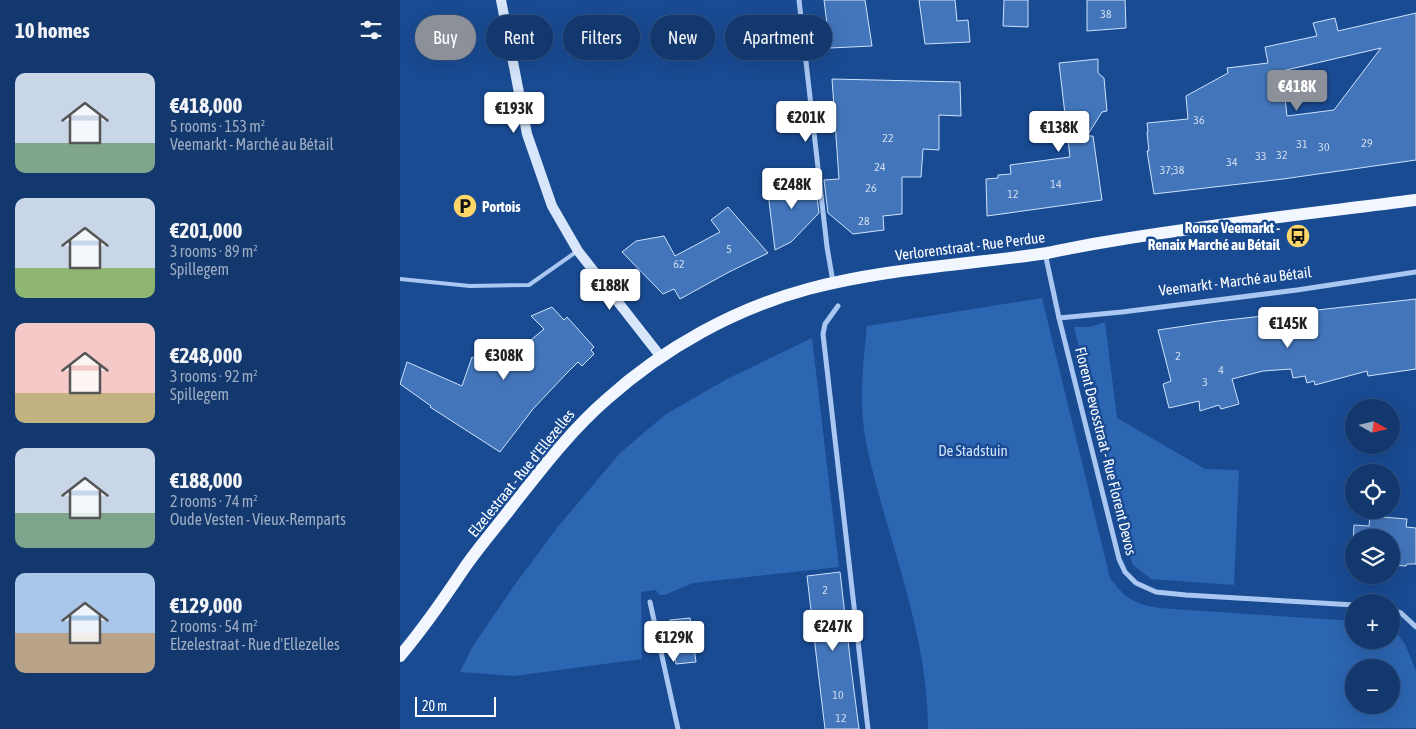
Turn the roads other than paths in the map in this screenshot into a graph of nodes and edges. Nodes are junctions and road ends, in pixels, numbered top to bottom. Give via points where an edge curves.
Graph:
1 (500, 0) edge
2 (799, 0) edge
3 (1416, 200) edge
4 (578, 251) junction
5 (1045, 253) junction
6 (1416, 272) edge
7 (400, 278) edge
8 (833, 283) junction
9 (838, 306) dead end
10 (1058, 318) junction
11 (661, 357) junction
12 (650, 602) dead end
13 (1345, 605) edge
14 (1400, 613) edge
15 (1416, 627) edge
16 (400, 656) edge
17 (678, 729) edge
18 (868, 729) edge

1 - 4 street via 527,134 552,206
2 - 8 street
3 - 5 main road, Verlorenstraat - Rue Perdue via 1221,225
4 - 7 lane via 529,285 470,286
4 - 11 street
5 - 8 main road, Verlorenstraat - Rue Perdue via 892,272
5 - 10 street, Florent Devosstraat - Rue Florent Devos
6 - 10 street, Veemarkt - Marché au Bétail via 1297,290
8 - 11 main road, Elzelestraat - Rue d'Ellezelles via 742,313 685,341
9 - 18 street via 825,324 823,334
10 - 13 street, Florent Devosstraat - Rue Florent Devos via 1119,559 1125,572 1136,583 1156,592 1186,596
11 - 16 main road, Elzelestraat - Rue d'Ellezelles via 606,400 551,457
12 - 17 street
14 - 15 street

